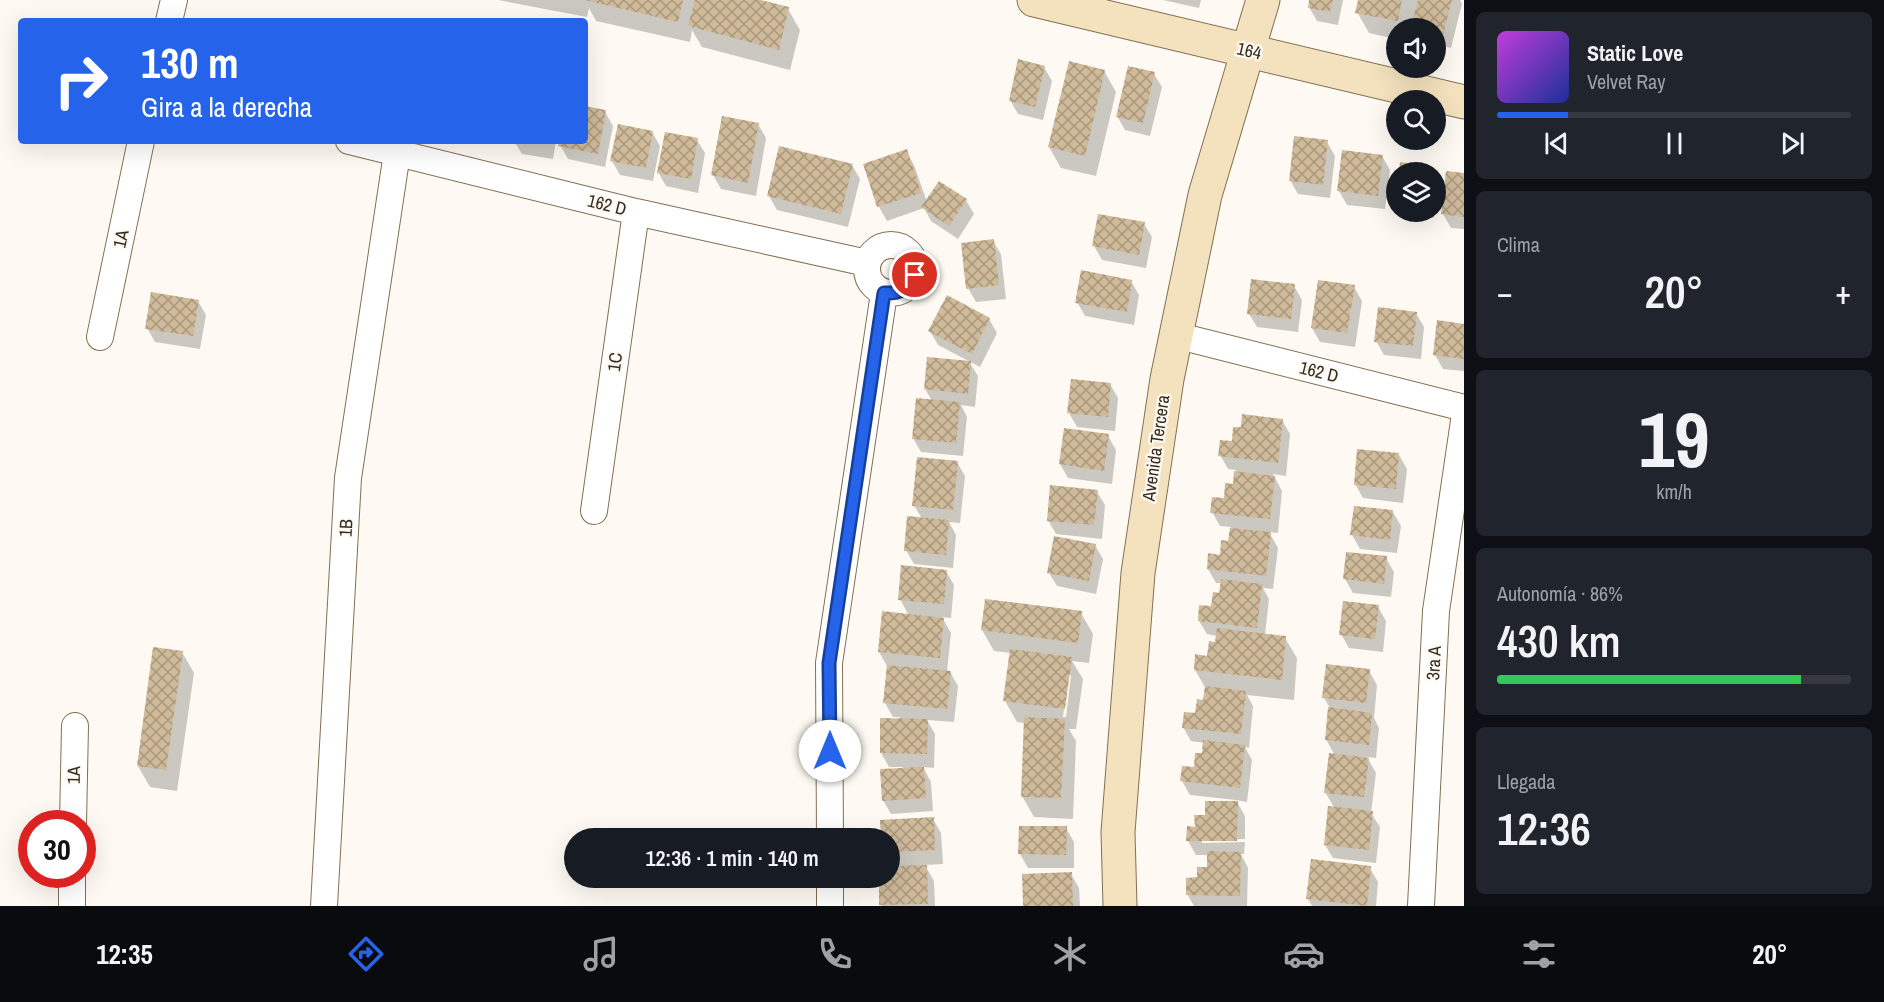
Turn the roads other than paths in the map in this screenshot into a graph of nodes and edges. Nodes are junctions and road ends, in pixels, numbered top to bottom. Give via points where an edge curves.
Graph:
1 (174, 0) edge
2 (1034, 0) edge
3 (1263, 0) edge
4 (170, 18) edge
5 (1247, 50) junction
6 (1464, 102) edge
7 (140, 144) edge
8 (361, 144) edge
9 (397, 153) junction
10 (636, 212) junction
11 (867, 263) junction
12 (884, 293) junction
13 (1175, 335) junction
14 (100, 337) dead end
15 (1464, 408) edge
16 (1464, 421) edge
17 (594, 511) dead end
18 (75, 726) dead end
19 (73, 810) edge
20 (830, 828) edge
21 (72, 888) edge
22 (830, 888) edge
23 (72, 906) edge
24 (324, 906) edge
25 (830, 906) edge
26 (1120, 906) edge
27 (1421, 906) edge

1 - 4 street
2 - 5 main road, 164
3 - 5 main road, Avenida Tercera
5 - 6 main road, 164
5 - 13 main road, Avenida Tercera via 1205,195
7 - 14 street, 1A
8 - 9 street, 162 D
9 - 10 street, 162 D
9 - 24 street, 1B via 348,478
10 - 11 street, 162 D
10 - 17 street, 1C
11 - 12 street via 870,282
11 - 12 street via 878,248 887,245 905,249 912,256 915,275 911,284 894,294
12 - 20 street via 829,663
13 - 15 street, 162 D
13 - 26 main road, Avenida Tercera via 1138,573 1118,832
16 - 27 street, 3ra A via 1436,611
18 - 19 street, 1A
21 - 23 street
22 - 25 street

